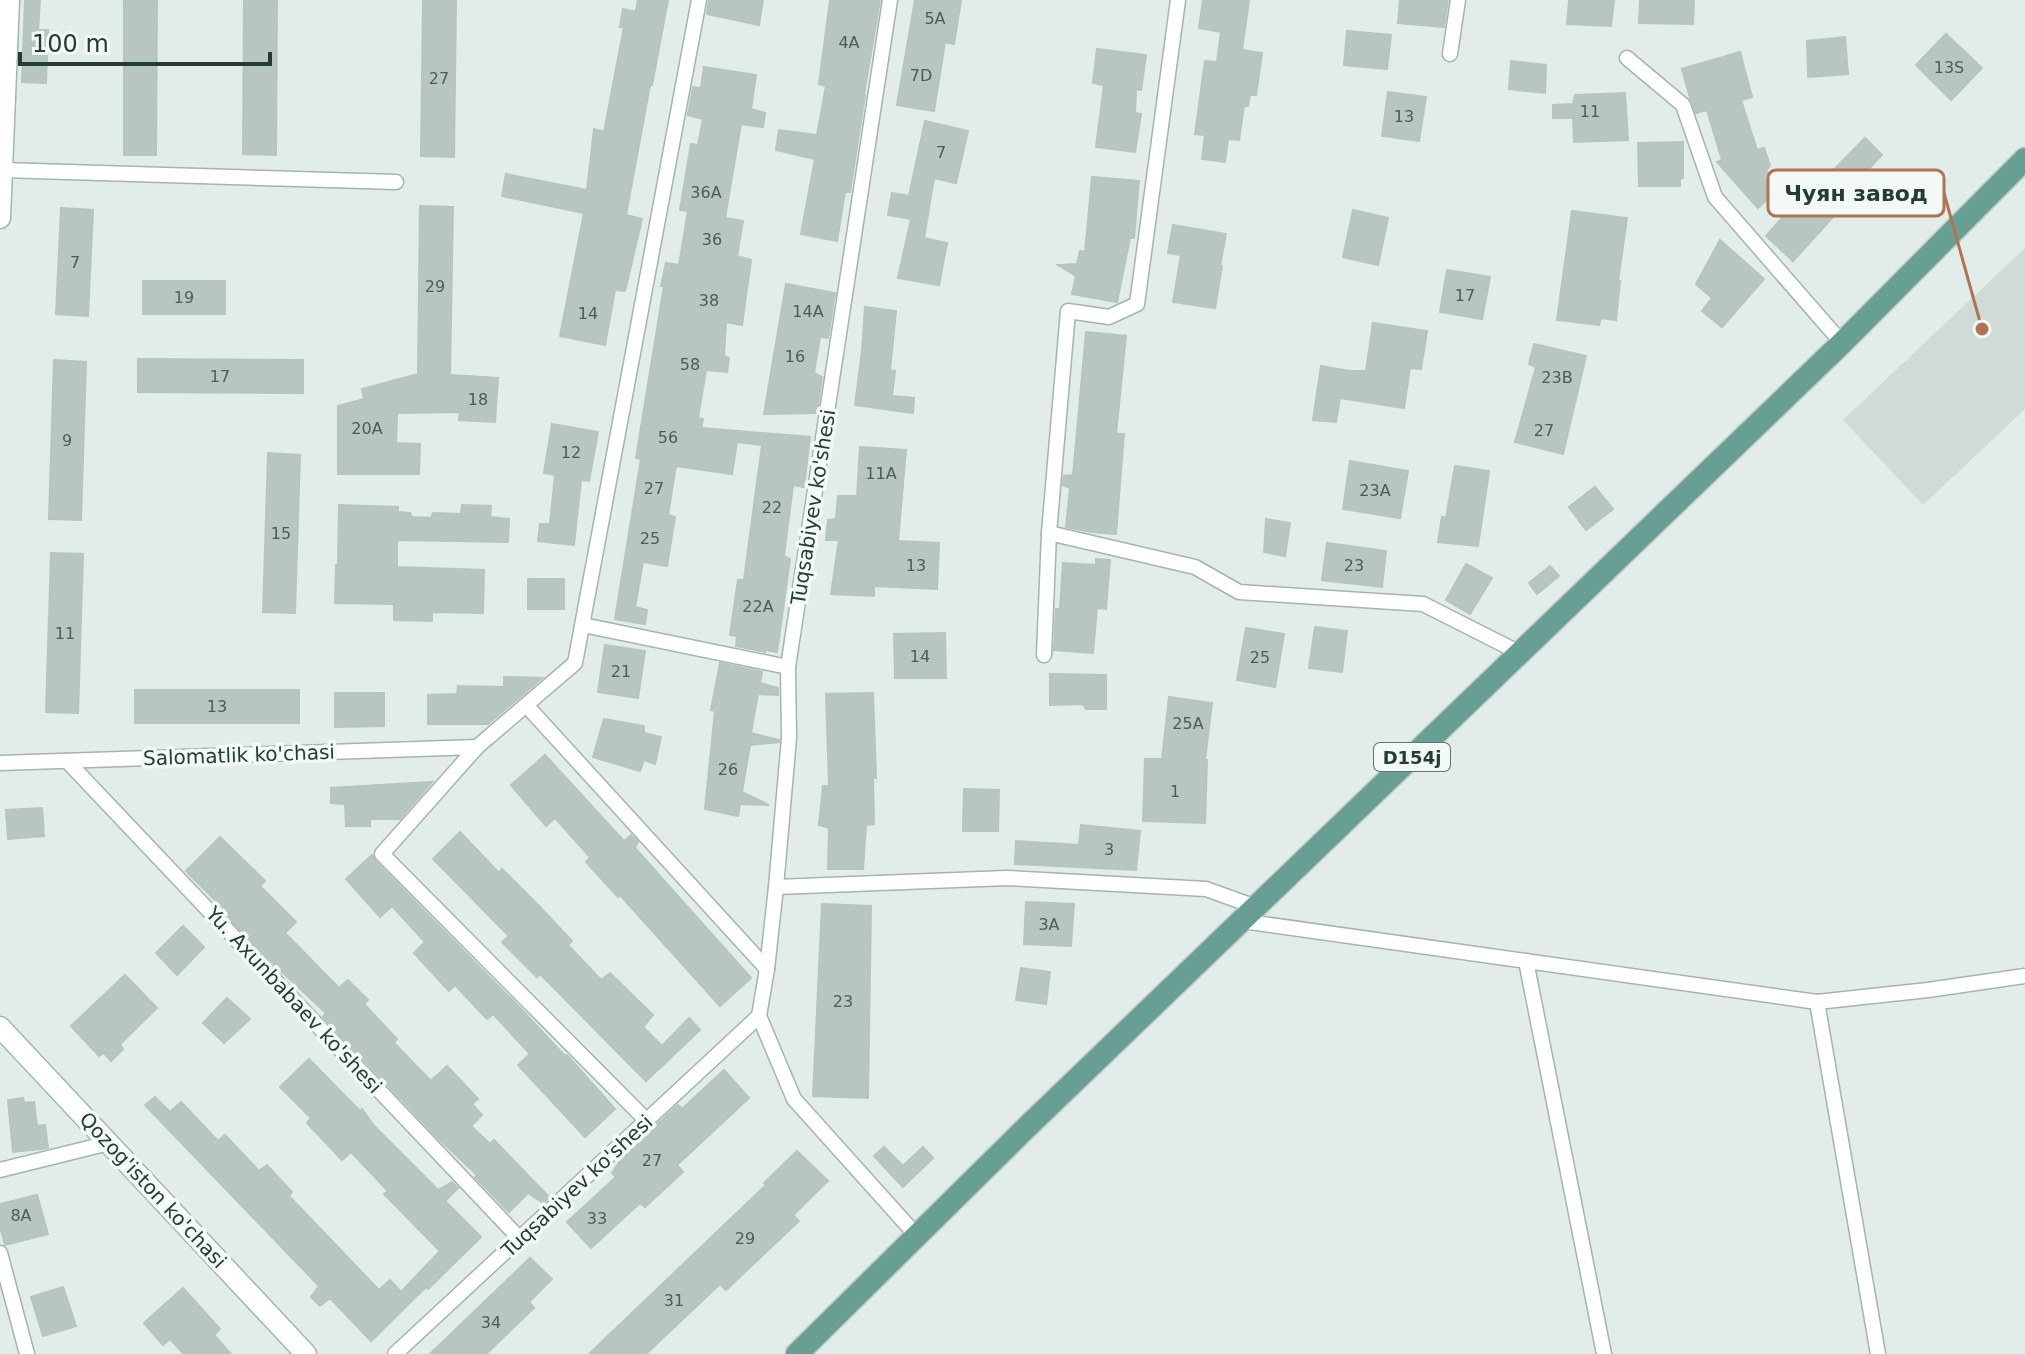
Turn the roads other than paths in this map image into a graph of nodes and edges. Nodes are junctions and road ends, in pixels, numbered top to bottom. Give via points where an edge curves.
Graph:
1 (9, 0) edge
2 (699, 0) edge
3 (890, 0) edge
4 (1178, 0) edge
5 (1458, 0) edge
6 (4, 31) edge
7 (1450, 54) dead end
8 (1627, 58) dead end
9 (2025, 159) edge
10 (2, 170) junction
11 (396, 182) dead end
12 (0, 218) edge
13 (1842, 343) junction
14 (1049, 533) junction
15 (583, 625) junction
16 (1520, 653) junction
17 (1044, 655) dead end
18 (788, 667) junction
19 (526, 705) junction
20 (477, 747) junction
21 (67, 761) junction
22 (0, 763) edge
23 (776, 887) junction
24 (1249, 914) junction
25 (1526, 961) junction
26 (767, 969) junction
27 (2025, 976) edge
28 (1817, 1002) junction
29 (759, 1016) junction
30 (0, 1027) edge
31 (647, 1121) junction
32 (109, 1143) junction
33 (0, 1170) edge
34 (917, 1236) junction
35 (520, 1239) junction
36 (0, 1253) edge
37 (27, 1354) edge
38 (306, 1354) edge
39 (395, 1354) edge
40 (797, 1354) edge
41 (1604, 1354) edge
42 (1878, 1354) edge

1 - 6 street
2 - 15 street
3 - 18 street, Tuqsabiyev ko'shesi
4 - 14 street via 1137,304 1109,317 1068,311
5 - 7 street
6 - 10 street
8 - 13 street via 1683,105 1715,197
9 - 13 main road, D154j
10 - 11 street
10 - 12 street
13 - 16 main road, D154j
14 - 16 street via 1195,567 1239,592 1423,604
14 - 17 street
15 - 18 street
15 - 19 street via 575,663
16 - 24 main road, D154j
18 - 23 street, Tuqsabiyev ko'shesi via 789,738
19 - 20 street
19 - 26 street
20 - 21 street, Salomatlik ko'chasi
20 - 31 street via 382,854
21 - 22 street, Salomatlik ko'chasi
21 - 35 street, Yu. Axunbabaev ko'shesi
23 - 24 street via 1007,878 1206,889
23 - 26 street, Tuqsabiyev ko'shesi
24 - 25 street
24 - 34 main road, D154j
25 - 28 street
25 - 41 street
26 - 29 street, Tuqsabiyev ko'shesi
27 - 28 street
28 - 42 street
29 - 31 street, Tuqsabiyev ko'shesi
29 - 34 street via 794,1099
30 - 32 street, Qozog'iston ko'chasi
31 - 35 street, Tuqsabiyev ko'shesi
32 - 33 street
32 - 38 street, Qozog'iston ko'chasi
34 - 40 main road, D154j
35 - 39 street, Tuqsabiyev ko'shesi
36 - 37 street

